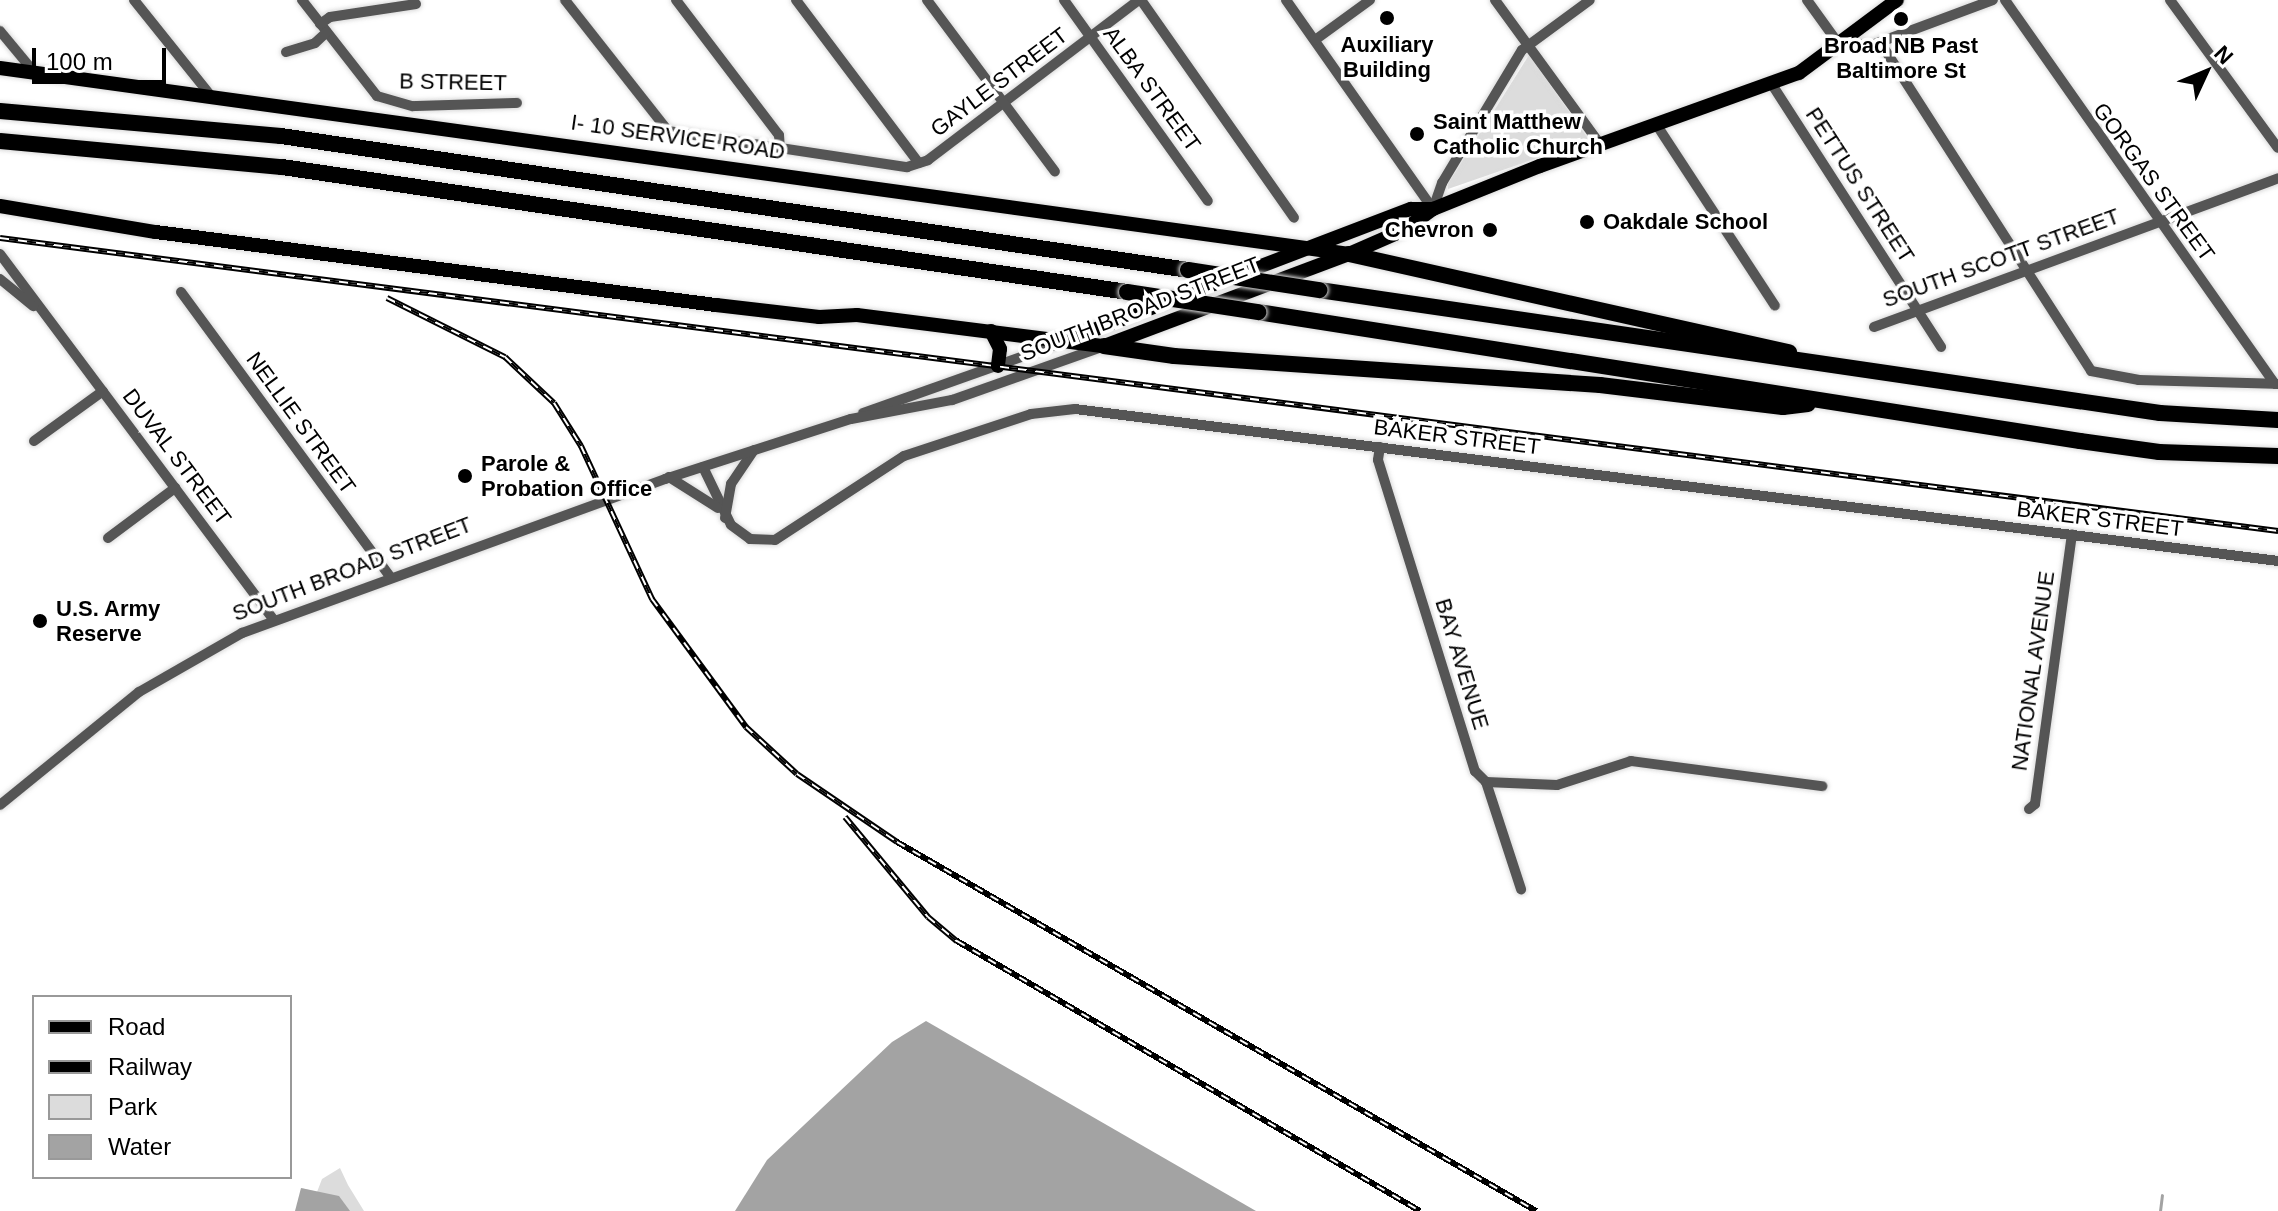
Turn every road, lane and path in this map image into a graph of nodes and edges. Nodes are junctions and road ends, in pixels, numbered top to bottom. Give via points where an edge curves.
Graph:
1 (134, 0) edge
2 (302, 0) edge
3 (565, 0) edge
4 (676, 0) edge
5 (796, 0) edge
6 (927, 0) edge
7 (1064, 0) edge
8 (1140, 0) edge
9 (1286, 0) edge
10 (1370, 0) edge
11 (1495, 0) edge
12 (1590, 0) edge
13 (1807, 0) edge
14 (1897, 0) edge
15 (1993, 0) edge
16 (2005, 0) edge
17 (2170, 0) edge
18 (1974, 3) edge
19 (416, 4) dead end
20 (323, 28) junction
21 (0, 31) edge
22 (1091, 38) junction
23 (1315, 40) junction
24 (1880, 42) junction
25 (1838, 43) junction
26 (1527, 45) junction
27 (286, 52) dead end
28 (0, 68) edge
29 (34, 72) junction
30 (1771, 83) junction
31 (211, 96) junction
32 (517, 103) dead end
33 (1003, 103) junction
34 (0, 111) edge
35 (1656, 124) junction
36 (0, 141) edge
37 (1600, 144) junction
38 (2278, 148) edge
39 (780, 149) junction
40 (919, 163) junction
41 (1055, 172) dead end
42 (2278, 178) edge
43 (1208, 201) dead end
44 (0, 206) edge
45 (1433, 209) junction
46 (1294, 218) dead end
47 (2158, 222) junction
48 (1313, 247) junction
49 (0, 254) edge
50 (1349, 254) junction
51 (2027, 270) junction
52 (0, 279) edge
53 (181, 292) dead end
54 (1775, 306) dead end
55 (1916, 310) junction
56 (47, 318) junction
57 (1874, 327) dead end
58 (991, 331) junction
59 (1065, 341) junction
60 (1104, 346) junction
61 (1941, 347) dead end
62 (998, 366) junction
63 (1836, 367) junction
64 (2277, 384) edge
65 (103, 391) junction
66 (1829, 402) junction
67 (851, 419) junction
68 (2278, 420) edge
69 (34, 441) dead end
70 (1380, 447) junction
71 (754, 450) junction
72 (2278, 456) edge
73 (703, 467) junction
74 (669, 477) junction
75 (175, 488) junction
76 (722, 514) junction
77 (2072, 535) junction
78 (108, 538) dead end
79 (2278, 561) edge
80 (390, 577) junction
81 (274, 620) junction
82 (1486, 782) junction
83 (1822, 786) dead end
84 (0, 805) edge
85 (2029, 809) dead end
86 (1521, 889) dead end

1 - 31 street
2 - 20 street
3 - 39 street via 668,131
4 - 39 street via 779,135
5 - 40 street
6 - 33 street
7 - 22 street, ALBA STREET
8 - 22 street, GAYLE STREET
8 - 46 street
9 - 23 street
10 - 23 street
11 - 26 street
12 - 26 street
13 - 25 street
14 - 25 main road, SOUTH BROAD STREET
15 - 18 street
16 - 47 street, GORGAS STREET
17 - 38 street
18 - 24 street
19 - 20 street via 330,17
20 - 27 street via 315,43
20 - 32 street, B STREET via 369,90 388,101 413,106
21 - 29 street
22 - 33 street, GAYLE STREET
22 - 43 street, ALBA STREET
23 - 45 street
24 - 25 street
24 - 51 street
25 - 30 main road, SOUTH BROAD STREET via 1799,73
26 - 37 street
26 - 45 street via 1442,183
28 - 29 main road, I- 10 SERVICE ROAD
29 - 31 main road, I- 10 SERVICE ROAD
30 - 35 main road, SOUTH BROAD STREET
30 - 55 street, PETTUS STREET
31 - 48 main road, I- 10 SERVICE ROAD
33 - 40 street, GAYLE STREET
33 - 41 street
34 - 63 highway, bridge via 281,136
35 - 37 main road, SOUTH BROAD STREET
35 - 54 street
36 - 66 highway, bridge via 282,167
37 - 45 main road, SOUTH BROAD STREET
39 - 40 street via 894,166
42 - 47 street, SOUTH SCOTT STREET
44 - 58 main road via 156,232 716,305
45 - 48 main road, SOUTH BROAD STREET via 1411,209
45 - 50 main road, SOUTH BROAD STREET via 1404,230
47 - 51 street, SOUTH SCOTT STREET
47 - 64 street, GORGAS STREET
48 - 50 main road, I- 10 SERVICE ROAD
48 - 59 main road, SOUTH BROAD STREET
49 - 56 street, DUVAL STREET
50 - 60 main road, SOUTH BROAD STREET
50 - 63 highway via 1761,343
51 - 55 street, SOUTH SCOTT STREET
51 - 64 street via 2091,371 2139,380
52 - 56 street, DUVAL STREET
53 - 80 street, NELLIE STREET
55 - 57 street, SOUTH SCOTT STREET
55 - 61 street, PETTUS STREET
56 - 65 street, DUVAL STREET
58 - 59 main road
58 - 62 main road via 1000,349
59 - 60 main road
59 - 62 street, SOUTH BROAD STREET
60 - 66 highway via 1174,356 1600,385 1783,407
60 - 67 street, SOUTH BROAD STREET via 952,400
62 - 67 street, SOUTH BROAD STREET
63 - 68 highway via 2160,413
65 - 69 street
65 - 75 street, DUVAL STREET
66 - 72 highway via 2159,452
67 - 71 street, SOUTH BROAD STREET
70 - 76 street, BAKER STREET via 1055,409 904,456 775,540 750,539
70 - 77 street, BAKER STREET
70 - 82 street, BAY AVENUE via 1378,460 1471,757
71 - 73 street, SOUTH BROAD STREET
71 - 76 street via 731,484
73 - 74 street, SOUTH BROAD STREET
73 - 76 street
74 - 76 street, BAKER STREET
74 - 80 street, SOUTH BROAD STREET
75 - 78 street
75 - 81 street, DUVAL STREET
77 - 79 street, BAKER STREET
77 - 85 street, NATIONAL AVENUE via 2035,804
80 - 81 street, SOUTH BROAD STREET
81 - 84 street, SOUTH BROAD STREET via 213,647 139,692
82 - 83 street via 1557,785 1631,761
82 - 86 street, BAY AVENUE

